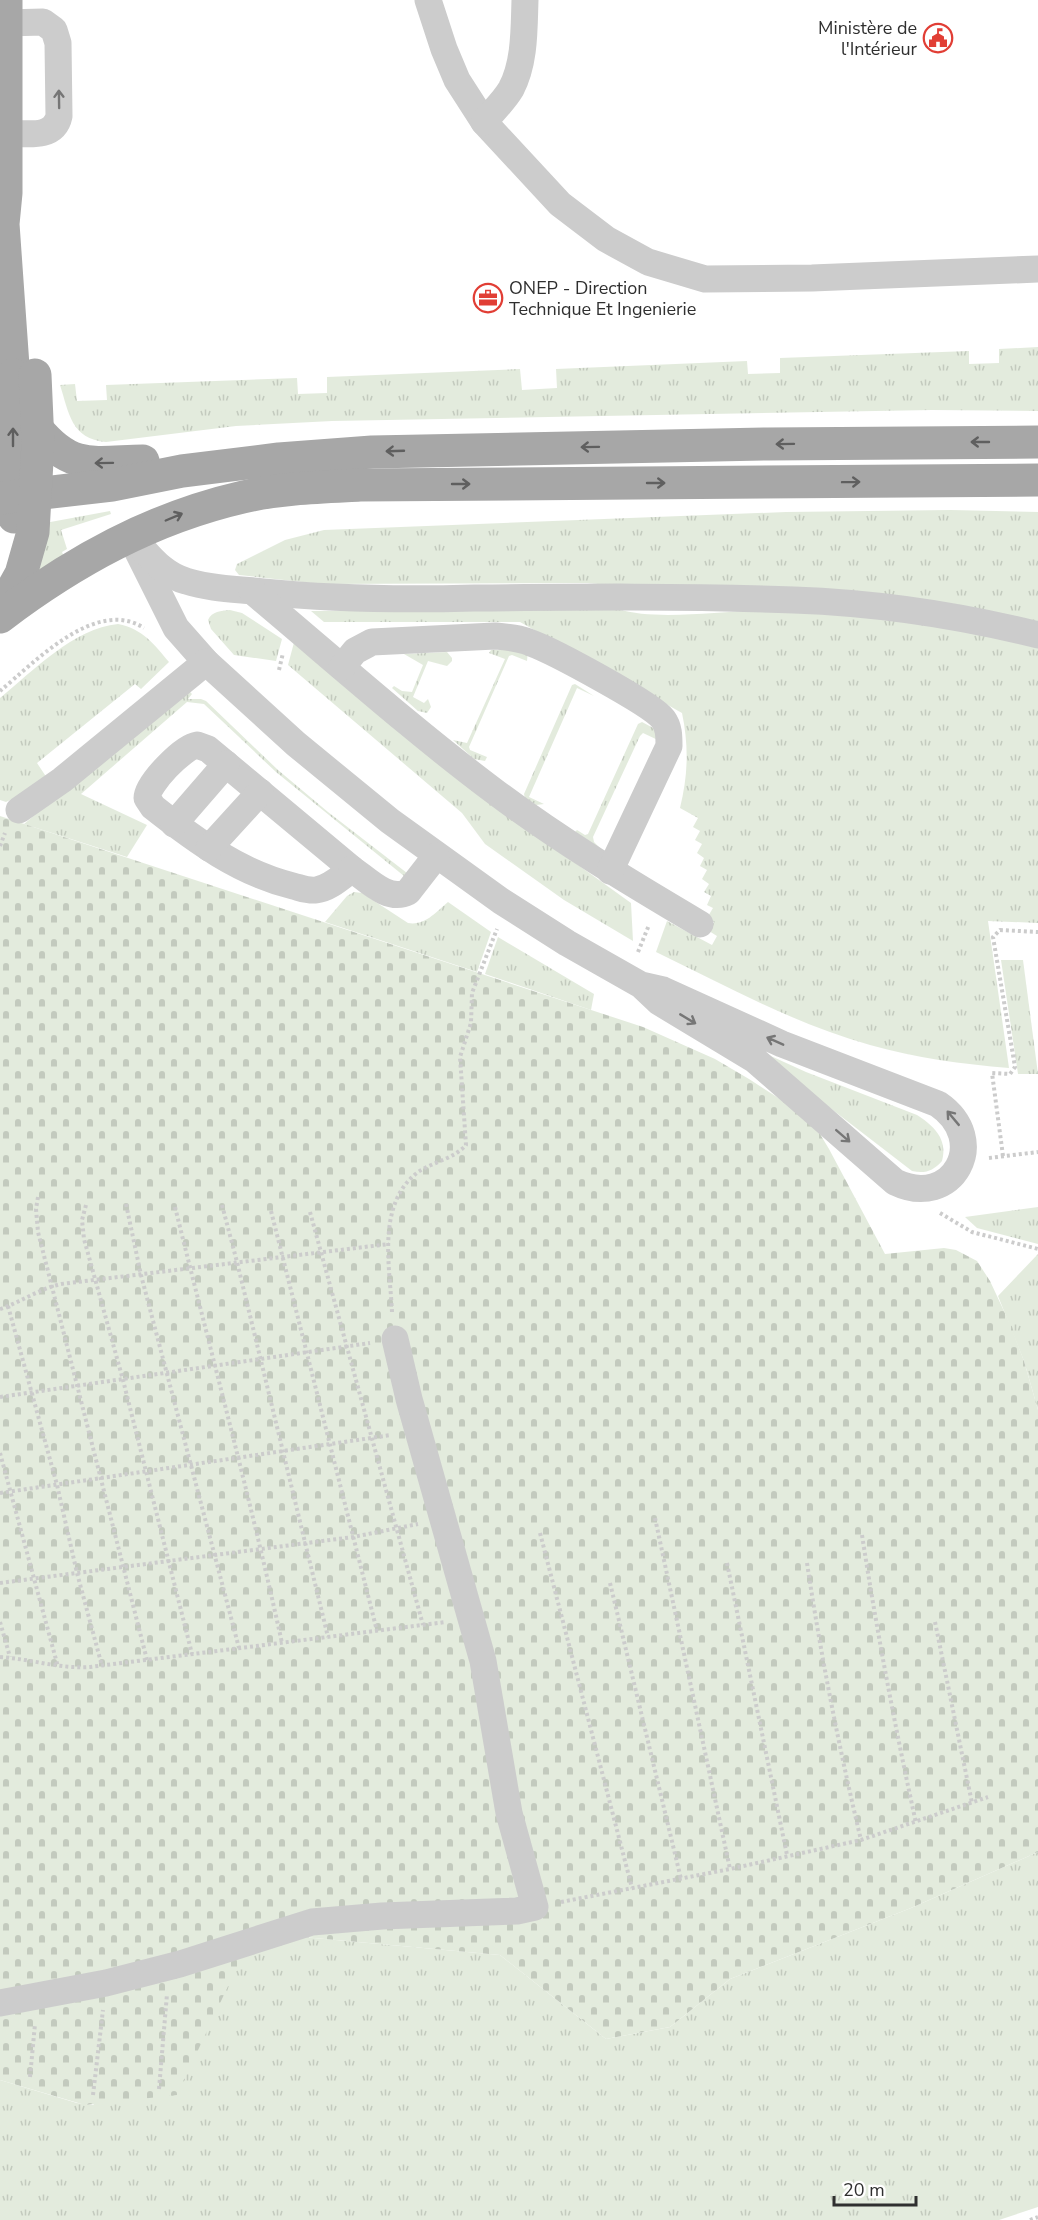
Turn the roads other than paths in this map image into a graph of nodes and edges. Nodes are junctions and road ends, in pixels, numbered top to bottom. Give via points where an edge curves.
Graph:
1 (428, 0) edge
2 (525, 0) edge
3 (6, 12) edge
4 (484, 122) junction
5 (6, 134) junction
6 (1038, 269) edge
7 (24, 371) junction
8 (38, 430) junction
9 (1038, 442) edge
10 (182, 471) junction
11 (1038, 480) edge
12 (17, 505) edge
13 (130, 536) junction
14 (0, 583) edge
15 (252, 591) junction
16 (0, 612) edge
17 (0, 617) edge
18 (1038, 635) edge
19 (206, 662) junction
20 (342, 667) junction
21 (226, 764) junction
22 (260, 792) junction
23 (19, 810) dead end
24 (174, 824) junction
25 (209, 849) junction
26 (436, 856) junction
27 (351, 869) junction
28 (610, 871) junction
29 (700, 924) dead end
30 (641, 985) junction
31 (395, 1339) road end
32 (0, 2003) edge

1 - 4 lane via 457,80
2 - 4 lane via 523,46 512,87
3 - 5 main road
5 -> 3 lane via 48,132 59,116 58,43 54,30 43,22
4 - 6 lane via 560,204 606,239 648,262 705,279
5 - 7 main road via 6,193 18,224
7 - 8 main road
12 -> 7 main road
10 -> 8 main road via 147,461 81,461 58,451
8 - 12 main road
9 -> 10 main road via 372,452
10 - 12 main road
13 -> 11 main road via 188,511 245,496 302,488
12 - 14 main road via 11,550
12 - 16 main road via 33,532 24,564
13 - 15 lane via 159,567 185,581
13 - 17 main road via 39,587
13 - 19 lane via 176,628
15 - 18 lane via 366,598 834,602 945,615
15 - 20 lane
19 - 23 lane via 62,780
19 - 26 lane via 296,744
20 - 28 lane via 486,785
20 - 28 lane via 355,651 382,640 512,638 555,654 655,711 667,726 669,746
21 - 22 lane
21 - 24 lane
21 - 24 lane via 203,746 191,746 149,788 149,803
22 - 25 lane
22 - 27 lane
24 - 25 lane
25 - 27 lane via 258,874 310,890 329,885
26 - 27 lane via 402,895 389,894
26 - 30 lane via 567,943
28 - 29 lane
30 -> 30 lane via 659,1002 755,1060 896,1182 921,1189 934,1187 946,1182 961,1161 964,1141 958,1122 938,1104 799,1051 663,990
31 - 32 lane via 483,1661 513,1831 535,1907 312,1922 200,1959 106,1983

